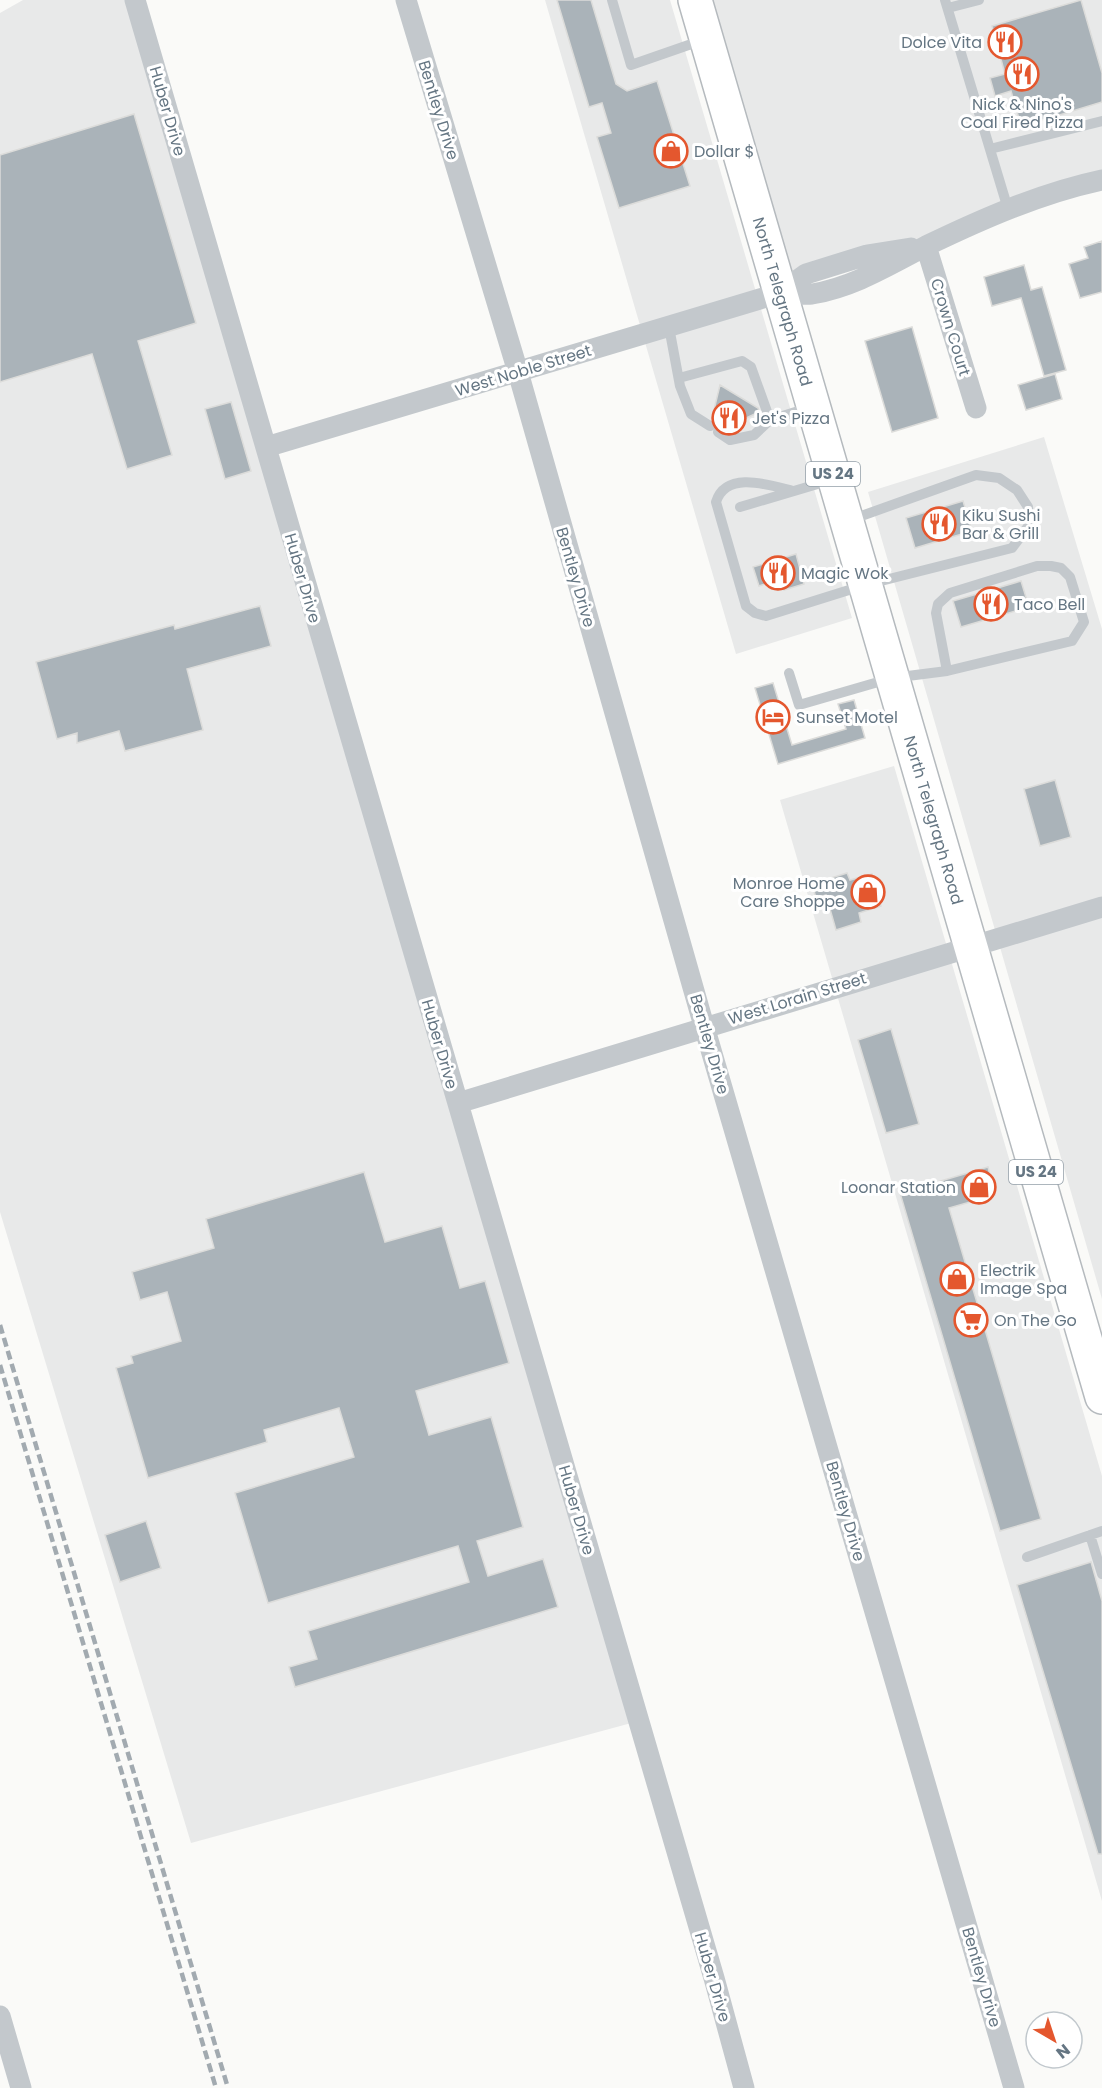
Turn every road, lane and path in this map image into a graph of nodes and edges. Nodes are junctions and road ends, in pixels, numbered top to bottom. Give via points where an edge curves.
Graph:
1 (135, 0) edge
2 (406, 0) edge
3 (612, 0) edge
4 (695, 0) edge
5 (979, 0) edge
6 (946, 4) edge
7 (706, 38) junction
8 (1102, 121) edge
9 (990, 149) junction
10 (1102, 180) edge
11 (1008, 209) junction
12 (926, 246) junction
13 (780, 293) junction
14 (669, 327) junction
15 (518, 372) junction
16 (679, 378) junction
17 (813, 406) junction
18 (976, 408) dead end
19 (770, 420) junction
20 (266, 447) junction
21 (834, 478) junction
22 (793, 491) junction
23 (741, 507) dead end
24 (847, 521) junction
25 (865, 585) junction
26 (947, 671) junction
27 (789, 673) dead end
28 (892, 678) junction
29 (1102, 907) edge
30 (970, 947) junction
31 (704, 1026) junction
32 (458, 1103) junction
33 (1101, 1388) edge
34 (1102, 1531) edge
35 (1090, 1536) junction
36 (1027, 1557) dead end
37 (1102, 1574) edge
38 (0, 2016) edge
39 (21, 2088) edge
40 (744, 2088) edge
41 (1014, 2088) edge

1 - 20 street, Huber Drive
2 - 15 street, Bentley Drive
3 - 7 lane via 631,65
4 - 7 main road, North Telegraph Road / US 24
5 - 6 lane
6 - 9 lane
7 - 13 main road, North Telegraph Road / US 24
8 - 9 lane
9 - 11 lane
10 - 11 street, West Noble Street
11 - 12 street, West Noble Street
12 - 13 street, West Noble Street via 871,276 812,294
12 - 18 street, Crown Court
13 - 14 street, West Noble Street
13 - 17 main road, North Telegraph Road / US 24
14 - 15 street, West Noble Street
14 - 16 lane
15 - 20 street, West Noble Street
15 - 31 street, Bentley Drive
16 - 19 lane via 691,414 730,440 754,435
16 - 19 lane via 742,361 751,367
17 - 19 lane
17 - 21 main road, North Telegraph Road / US 24
20 - 32 street, Huber Drive
21 - 22 lane
21 - 24 main road, North Telegraph Road / US 24
22 - 23 lane
22 - 25 lane via 760,482 732,483 719,492 716,502 746,606 766,616
24 - 25 main road, North Telegraph Road / US 24
24 - 25 lane via 976,475 999,478 1017,490 1028,507 1030,525 1012,548
25 - 28 main road, North Telegraph Road / US 24
26 - 26 lane via 1072,641 1084,622 1070,577 1061,568 1037,566 950,593 938,603 936,613
26 - 28 lane
27 - 28 lane via 799,705
28 - 30 main road, North Telegraph Road / US 24
29 - 30 street, West Lorain Street
30 - 31 street, West Lorain Street
30 - 33 main road, North Telegraph Road / US 24
31 - 32 street, West Lorain Street
31 - 41 street, Bentley Drive
32 - 40 street, Huber Drive
34 - 35 lane
35 - 36 lane
35 - 37 lane
38 - 39 street

